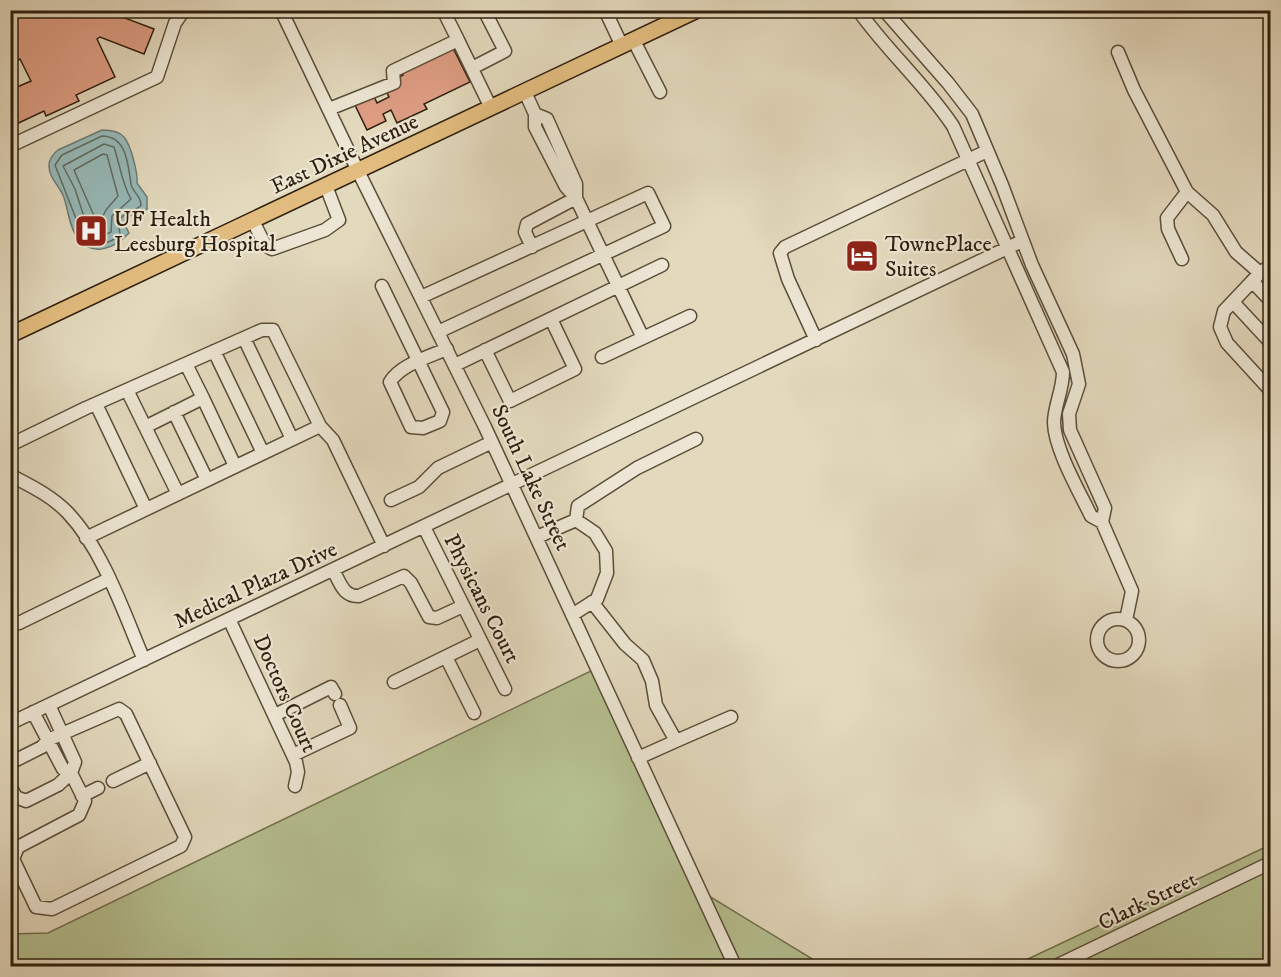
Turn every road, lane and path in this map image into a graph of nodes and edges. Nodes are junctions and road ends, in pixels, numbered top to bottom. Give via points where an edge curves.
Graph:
1 (184, 10) edge
2 (456, 10) edge
3 (484, 10) edge
4 (605, 10) edge
5 (697, 10) edge
6 (858, 10) edge
7 (884, 10) edge
8 (287, 12) edge
9 (458, 40) junction
10 (628, 43) junction
11 (919, 50) junction
12 (1118, 52) dead end
13 (896, 59) junction
14 (472, 68) junction
15 (525, 92) junction
16 (660, 92) dead end
17 (491, 108) junction
18 (329, 110) junction
19 (10, 146) edge
20 (987, 151) junction
21 (968, 160) junction
22 (358, 171) junction
23 (326, 186) junction
24 (1187, 192) junction
25 (576, 198) junction
26 (253, 221) junction
27 (587, 222) junction
28 (1023, 241) junction
29 (532, 247) junction
30 (1008, 247) junction
31 (603, 254) junction
32 (1182, 259) dead end
33 (662, 265) dead end
34 (1261, 273) edge
35 (382, 286) dead end
36 (617, 286) junction
37 (421, 297) junction
38 (1270, 300) edge
39 (1233, 302) junction
40 (690, 316) dead end
41 (551, 319) junction
42 (438, 333) junction
43 (10, 335) edge
44 (1065, 336) junction
45 (244, 338) junction
46 (643, 338) junction
47 (816, 340) junction
48 (1270, 342) edge
49 (1050, 343) junction
50 (447, 349) junction
51 (485, 350) junction
52 (214, 351) junction
53 (602, 357) dead end
54 (419, 362) junction
55 (186, 364) junction
56 (455, 365) junction
57 (127, 390) junction
58 (1270, 390) edge
59 (203, 398) junction
60 (96, 404) junction
61 (174, 412) junction
62 (145, 426) junction
63 (320, 426) junction
64 (292, 439) junction
65 (696, 440) dead end
66 (492, 442) junction
67 (10, 445) edge
68 (263, 453) junction
69 (1079, 453) junction
70 (1066, 460) junction
71 (235, 466) junction
72 (10, 475) edge
73 (207, 480) junction
74 (513, 485) junction
75 (178, 494) junction
76 (391, 501) dead end
77 (146, 509) junction
78 (576, 520) junction
79 (1102, 522) junction
80 (424, 527) junction
81 (537, 537) junction
82 (86, 538) junction
83 (384, 546) junction
84 (333, 570) junction
85 (109, 579) junction
86 (592, 602) junction
87 (463, 606) junction
88 (572, 615) junction
89 (229, 619) junction
90 (1126, 620) dead end
91 (19, 623) dead end
92 (480, 640) junction
93 (446, 657) junction
94 (144, 660) junction
95 (394, 682) dead end
96 (505, 688) dead end
97 (49, 705) junction
98 (33, 712) junction
99 (474, 713) dead end
100 (274, 715) junction
101 (731, 717) dead end
102 (15, 721) dead end
103 (62, 734) junction
104 (48, 740) junction
105 (676, 741) junction
106 (293, 755) junction
107 (638, 758) junction
108 (10, 763) edge
109 (150, 763) junction
110 (71, 773) junction
111 (113, 781) dead end
112 (10, 786) edge
113 (295, 786) dead end
114 (98, 788) dead end
115 (82, 796) junction
116 (1270, 863) edge
117 (735, 966) edge
118 (1059, 966) edge

1 - 19 street via 175,23 157,77
2 - 9 street via 446,16
3 - 14 street via 505,51
4 - 10 street
5 - 10 main road, East Dixie Avenue
6 - 13 street
7 - 11 street
8 - 18 street, South Lake Street
9 - 14 street
9 - 18 street via 393,71 394,83
10 - 15 main road, East Dixie Avenue
10 - 16 street
11 - 13 street
11 - 20 street via 972,114
12 - 24 street
13 - 21 street via 935,100 953,126
14 - 17 street
15 - 17 main road, East Dixie Avenue
15 - 25 street via 535,114 535,127 562,168 566,188
17 - 22 main road, East Dixie Avenue
18 - 22 street, South Lake Street
20 - 21 street
20 - 28 street
21 - 30 street
21 - 47 street via 785,247 780,253 788,279
22 - 23 main road, East Dixie Avenue
22 - 37 street, South Lake Street
23 - 26 main road, East Dixie Avenue
23 - 26 street via 339,220 325,230 272,249 265,245
24 - 32 street via 1167,218
24 - 34 street via 1213,215 1236,252
25 - 27 street
25 - 29 street via 527,224 525,229
26 - 43 main road, East Dixie Avenue
27 - 29 street
27 - 31 street
27 - 31 street via 648,193 664,226
28 - 30 street, Medical Plaza Drive
28 - 44 street
29 - 37 street
30 - 47 street, Medical Plaza Drive
30 - 49 street
31 - 36 street
31 - 42 street
33 - 36 street
34 - 38 street
34 - 39 street
35 - 54 street
36 - 41 street
36 - 46 street
37 - 42 street, South Lake Street
39 - 48 street
39 - 58 street via 1224,311 1220,327 1227,342
40 - 46 street
41 - 51 street
41 - 51 street via 575,369 532,390 510,400
42 - 50 street, South Lake Street
44 - 49 street
44 - 69 street via 1078,368 1079,384 1069,414 1070,430
45 - 52 street
45 - 63 street via 273,330
45 - 64 street
46 - 53 street
47 - 74 street, Medical Plaza Drive
49 - 70 street via 1063,372 1054,420 1055,436
50 - 54 street
50 - 56 street, South Lake Street
51 - 56 street
52 - 55 street
52 - 68 street
54 - 54 street via 395,373 390,382 411,427 423,428 440,422 443,412
55 - 57 street
55 - 59 street
56 - 66 street, South Lake Street
57 - 60 street
57 - 62 street
59 - 61 street
59 - 71 street
60 - 67 street
60 - 77 street
61 - 62 street
61 - 73 street
62 - 75 street
63 - 64 street
63 - 83 street via 333,440
64 - 68 street
65 - 78 street via 595,493 578,506
66 - 74 street, South Lake Street
66 - 76 street via 438,468 419,487
68 - 71 street
69 - 70 street
69 - 79 street via 1106,508
70 - 79 street via 1091,516
71 - 73 street
72 - 82 street via 56,502
73 - 75 street
74 - 80 street, Medical Plaza Drive
74 - 81 street, South Lake Street
75 - 77 street
77 - 82 street
78 - 81 street
78 - 86 street via 595,533 606,551 608,573
79 - 90 street via 1132,591
80 - 83 street, Medical Plaza Drive
80 - 87 street, Physicans Court
81 - 88 street, South Lake Street
82 - 85 street
83 - 84 street, Medical Plaza Drive
84 - 87 street via 344,591 352,596 404,576 429,617 437,618
84 - 89 street, Medical Plaza Drive
85 - 91 street
85 - 94 street
86 - 88 street
86 - 105 street via 643,660 656,705
87 - 92 street, Physicans Court
88 - 107 street, South Lake Street
89 - 94 street, Medical Plaza Drive
89 - 100 street, Doctors Court
92 - 93 street
92 - 96 street, Physicans Court
93 - 95 street
93 - 99 street
94 - 97 street, Medical Plaza Drive
97 - 98 street, Medical Plaza Drive
97 - 103 street
98 - 102 street, Medical Plaza Drive
98 - 104 street
100 - 106 street, Doctors Court
100 - 106 street via 331,687 338,700 350,728
101 - 105 street
103 - 104 street
103 - 109 street via 119,709 126,714
103 - 110 street via 75,762
104 - 108 street
104 - 110 street via 63,769
105 - 107 street
106 - 113 street, Doctors Court via 298,772
107 - 117 street, South Lake Street
109 - 111 street
109 - 115 street via 185,837 181,846 52,909 36,907 13,859 18,847 80,815 85,801
110 - 112 street via 58,785 26,801 16,797
110 - 115 street
114 - 115 street
116 - 118 street, Clark Street

